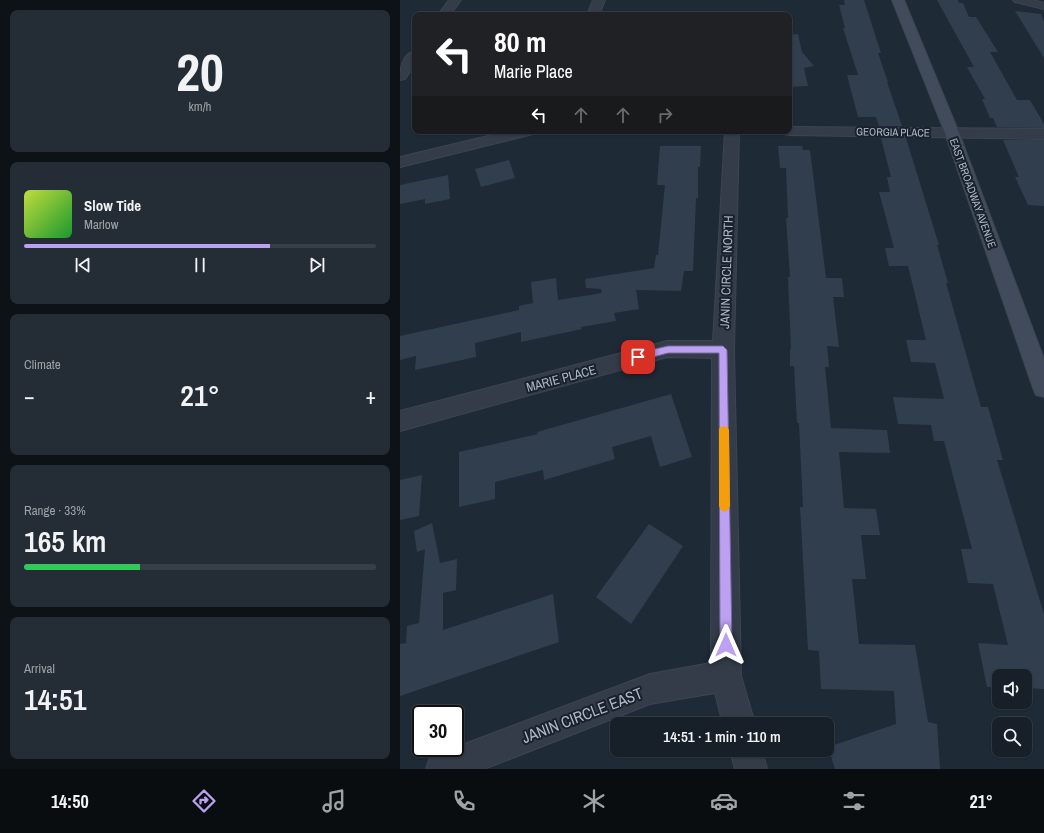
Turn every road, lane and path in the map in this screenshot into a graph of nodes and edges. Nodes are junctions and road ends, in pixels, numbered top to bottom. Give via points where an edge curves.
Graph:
1 (455, 0) edge
2 (599, 0) edge
3 (898, 0) edge
4 (1019, 0) edge
5 (1044, 6) edge
6 (446, 12) edge
7 (594, 12) edge
8 (412, 59) edge
9 (400, 76) edge
10 (792, 131) edge
11 (952, 133) junction
12 (516, 134) edge
13 (732, 134) edge
14 (1044, 134) edge
15 (400, 162) edge
16 (723, 350) junction
17 (1044, 388) edge
18 (400, 421) edge
19 (726, 676) junction
20 (737, 717) edge
21 (748, 757) edge
22 (442, 769) edge
23 (751, 769) edge

1 - 6 street
2 - 7 street
3 - 11 street, EAST BROADWAY AVENUE
4 - 5 street
8 - 9 street
10 - 11 street, GEORGIA PLACE
11 - 14 street, GEORGIA PLACE
11 - 17 street, EAST BROADWAY AVENUE
12 - 15 street
13 - 16 street, JANIN CIRCLE NORTH
16 - 18 street, MARIE PLACE via 668,349
16 - 19 street, JANIN CIRCLE NORTH
19 - 20 street, JANIN CIRCLE NORTH
19 - 22 street, JANIN CIRCLE EAST via 650,689
21 - 23 street

